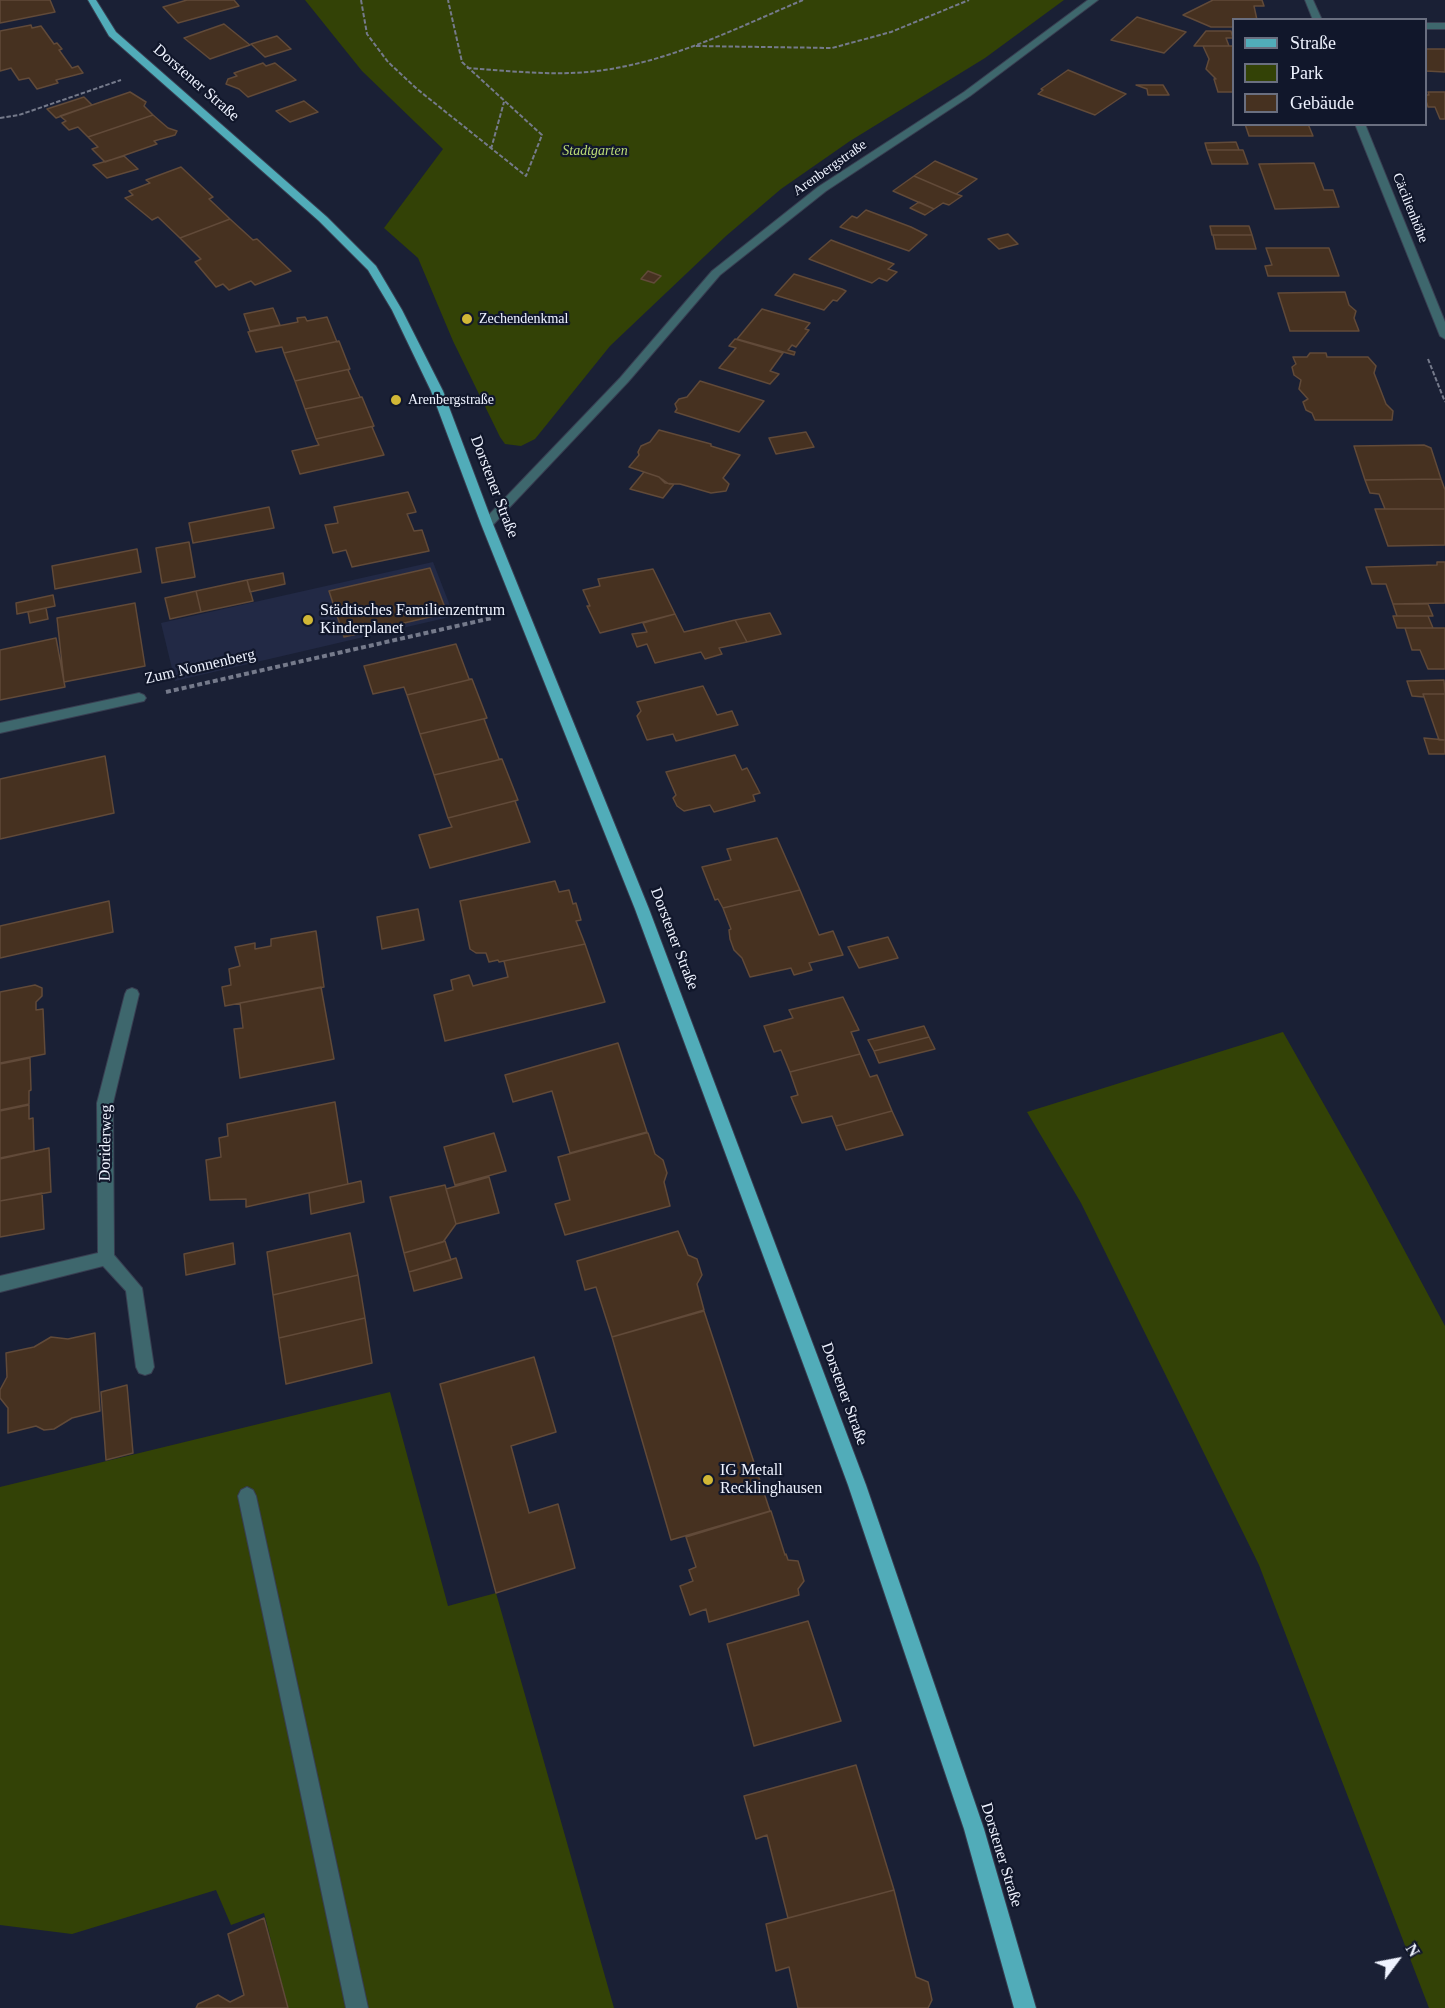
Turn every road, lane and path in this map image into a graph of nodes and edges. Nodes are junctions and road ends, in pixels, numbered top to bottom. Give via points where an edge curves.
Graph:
1 (92, 0) edge
2 (360, 0) edge
3 (448, 0) edge
4 (803, 0) edge
5 (969, 0) edge
6 (1094, 0) edge
7 (1309, 0) edge
8 (1317, 18) edge
9 (1427, 26) edge
10 (1445, 26) edge
11 (692, 46) junction
12 (467, 68) junction
13 (150, 69) junction
14 (504, 102) junction
15 (0, 118) edge
16 (1361, 126) edge
17 (491, 148) junction
18 (1440, 311) edge
19 (1445, 336) edge
20 (487, 524) junction
21 (522, 611) junction
22 (139, 698) joint
23 (0, 728) edge
24 (132, 994) dead end
25 (106, 1258) junction
26 (0, 1284) edge
27 (145, 1367) dead end
28 (247, 1496) dead end
29 (357, 2008) edge
30 (1025, 2008) edge

1 - 13 main road, Dorstener Straße via 111,34
2 - 17 path via 367,34 388,62
3 - 12 path via 462,62
4 - 11 path
5 - 11 path via 891,32 832,48
6 - 20 street, Arenbergstraße via 967,94 822,189 716,273 624,380
7 - 8 street
9 - 10 street
11 - 12 path via 621,67 574,73
12 - 14 path
13 - 15 path via 19,115
13 - 20 main road, Dorstener Straße via 323,219 372,268 437,391
14 - 17 path
14 - 17 path via 542,135 526,176
16 - 18 street, Cäcilienhöhe
18 - 19 street, Cäcilienhöhe
20 - 21 main road, Dorstener Straße
21 - 22 path, Zum Nonnenberg
21 - 30 main road, Dorstener Straße via 642,909 857,1485 974,1829
22 - 23 street, Zum Nonnenberg
24 - 25 street, Doriderweg via 105,1102
25 - 26 street
25 - 27 street via 134,1288
28 - 29 street

